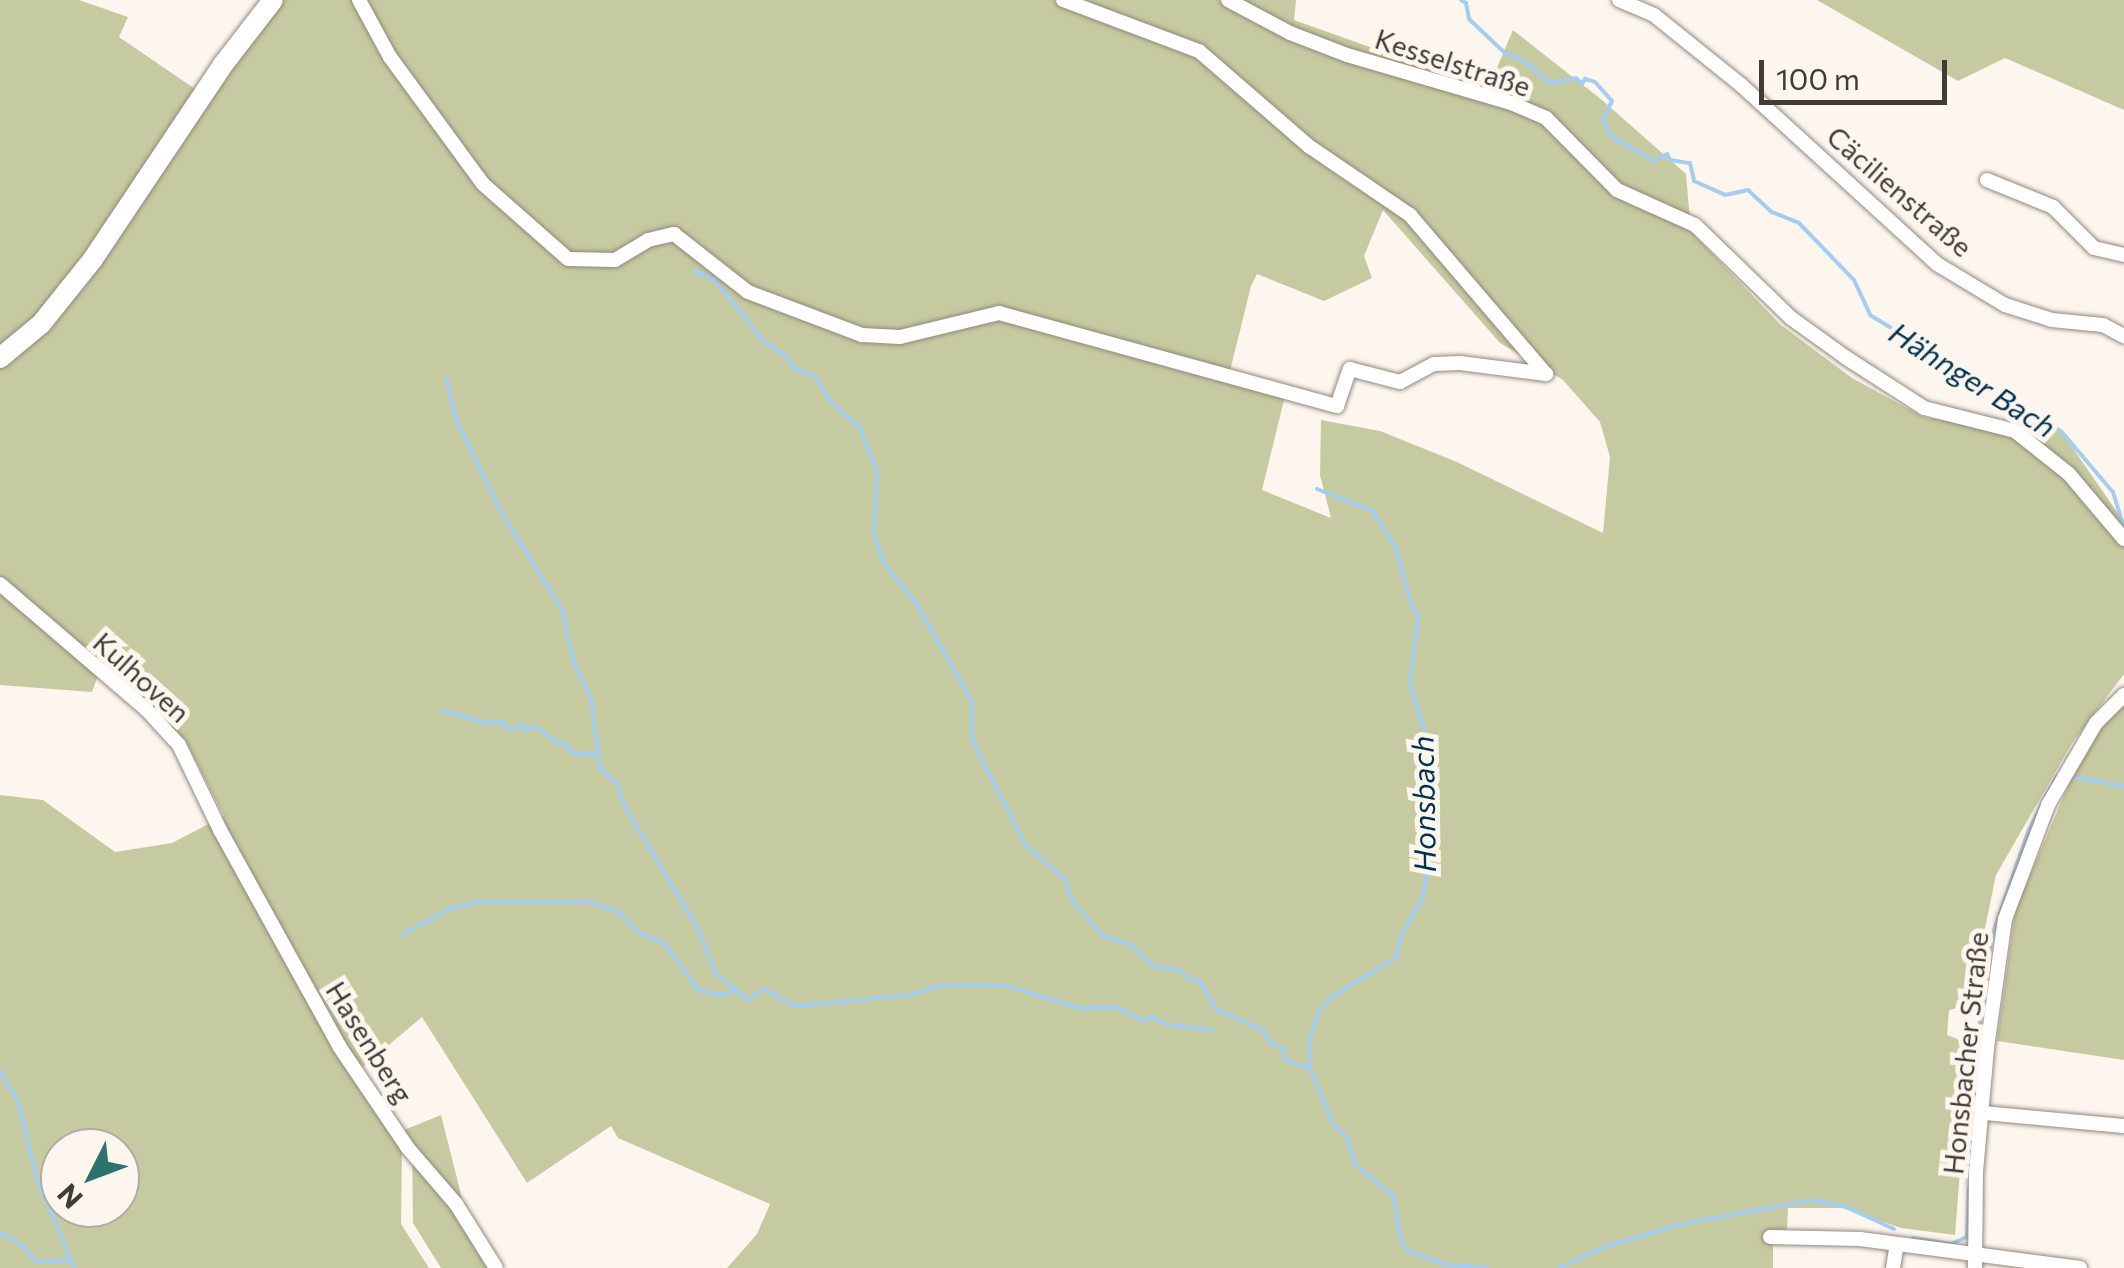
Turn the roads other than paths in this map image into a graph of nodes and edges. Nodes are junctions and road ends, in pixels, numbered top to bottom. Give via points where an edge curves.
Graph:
1 (273, 0) edge
2 (358, 0) edge
3 (1063, 0) edge
4 (1228, 0) edge
5 (1618, 0) edge
6 (1987, 180) dead end
7 (2124, 254) edge
8 (2124, 336) edge
9 (0, 358) edge
10 (2124, 539) edge
11 (0, 584) edge
12 (2124, 696) edge
13 (220, 830) joint
14 (1984, 1113) junction
15 (2124, 1126) edge
16 (1770, 1237) dead end
17 (1897, 1244) junction
18 (1974, 1261) edge
19 (496, 1268) edge
20 (1893, 1268) edge
21 (2080, 1268) edge

1 - 9 street via 75,283
2 - 3 street via 390,57 483,184 568,259 614,260 674,234 748,292 862,335 900,337 999,313 1338,406 1350,369 1400,382 1434,364 1546,374 1410,215 1296,136 1199,51
4 - 10 street, Kesselstraße via 1290,33 1546,118 1617,190 1695,225 1791,318 1845,356 1924,408 2015,432 2068,474
5 - 8 street, Cäcilienstraße via 1654,15 1741,85 1938,264 2005,305 2052,320 2103,325
6 - 7 street via 2053,208 2094,248
11 - 13 street, Kulhoven via 165,728
12 - 14 street, Honsbacher Straße via 2096,722 2048,805 2006,919 1990,1009
13 - 19 street, Hasenberg via 340,1046
14 - 15 street
14 - 18 street, Honsbacher Straße
16 - 17 street
17 - 18 street
17 - 20 street
18 - 21 street

